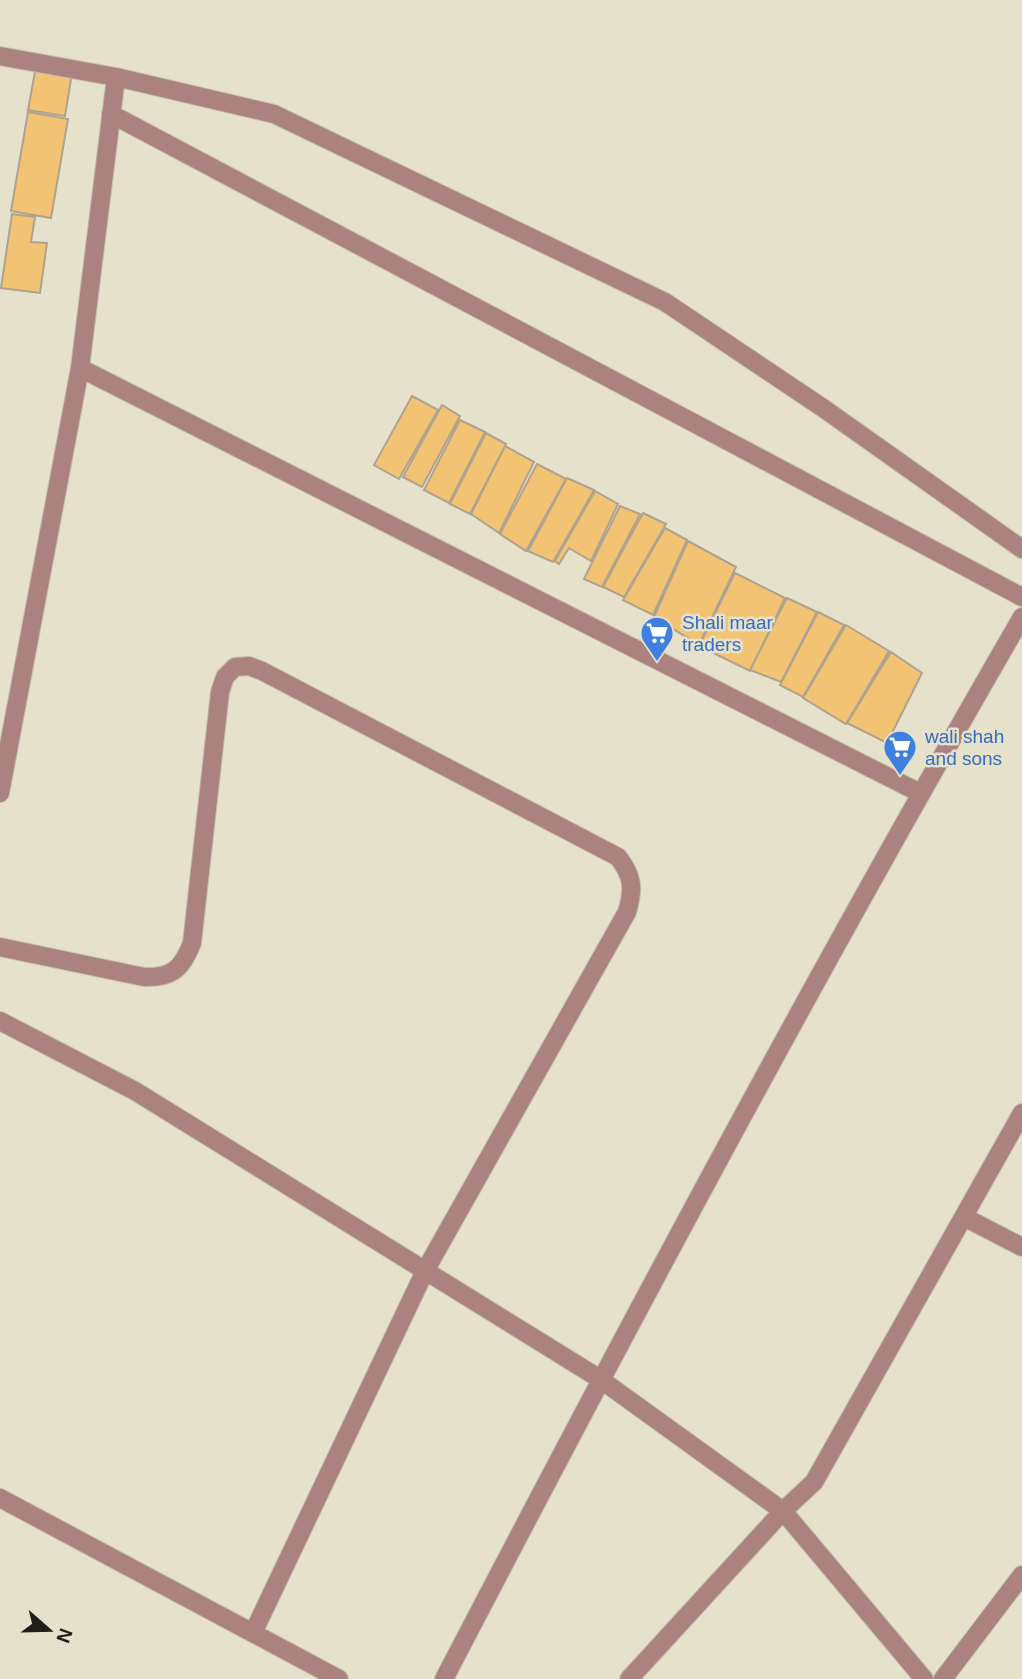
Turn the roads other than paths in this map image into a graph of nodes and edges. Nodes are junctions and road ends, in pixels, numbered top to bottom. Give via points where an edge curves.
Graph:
1 (0, 56) edge
2 (116, 77) junction
3 (111, 114) junction
4 (80, 368) junction
5 (1022, 549) edge
6 (1022, 597) edge
7 (1022, 617) edge
8 (0, 793) edge
9 (920, 793) junction
10 (0, 947) edge
11 (0, 1021) edge
12 (1022, 1113) edge
13 (964, 1217) junction
14 (1022, 1247) edge
15 (425, 1271) junction
16 (600, 1379) junction
17 (0, 1499) edge
18 (783, 1511) junction
19 (1022, 1575) edge
20 (253, 1633) junction
21 (339, 1679) edge
22 (444, 1679) edge
23 (629, 1679) edge
24 (924, 1679) edge
25 (943, 1679) edge

1 - 2 street
2 - 3 street
2 - 5 street via 274,114 665,302
3 - 4 street
3 - 6 street
4 - 8 street
4 - 9 street
7 - 9 street
9 - 16 street
10 - 15 street via 144,977 172,973 185,960 192,943 220,692 235,667 262,671 618,857 632,882 627,912
11 - 15 street via 135,1091
12 - 13 street
13 - 14 street
13 - 18 street via 814,1482
15 - 16 street
15 - 20 street
16 - 18 street
16 - 22 street
17 - 20 street
18 - 23 street
18 - 24 street
19 - 25 street
20 - 21 street

